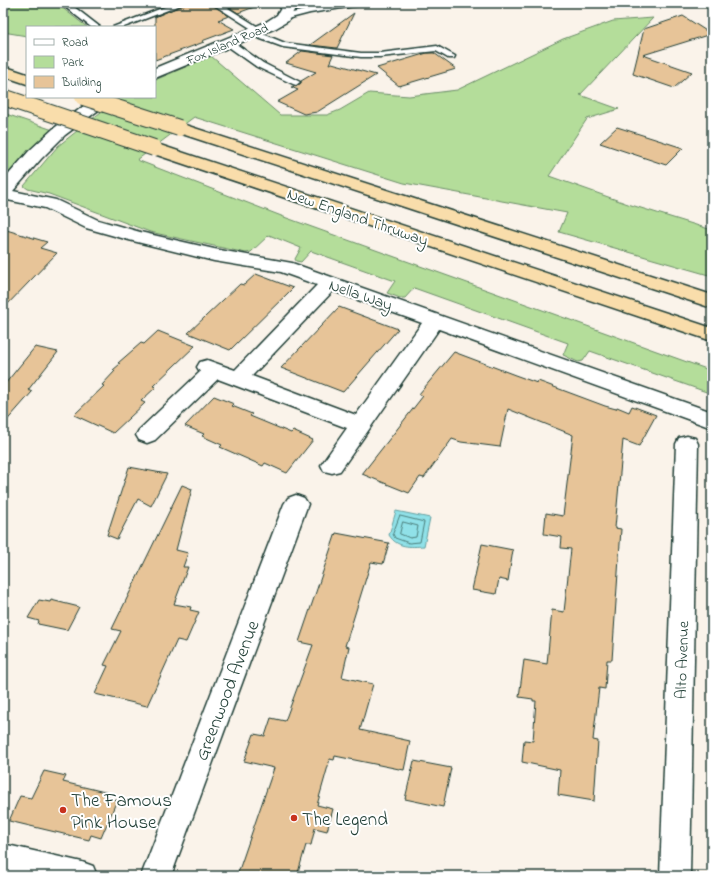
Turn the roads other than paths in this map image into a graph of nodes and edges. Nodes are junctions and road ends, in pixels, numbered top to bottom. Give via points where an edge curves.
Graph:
1 (64, 3) edge
2 (182, 3) edge
3 (215, 3) edge
4 (291, 3) edge
5 (361, 3) edge
6 (283, 18) junction
7 (95, 26) edge
8 (120, 26) edge
9 (256, 31) junction
10 (230, 43) junction
11 (451, 56) dead end
12 (3, 71) edge
13 (156, 73) edge
14 (26, 79) edge
15 (296, 82) dead end
16 (3, 97) edge
17 (86, 98) edge
18 (105, 98) edge
19 (3, 193) edge
20 (330, 283) junction
21 (712, 302) edge
22 (435, 320) junction
23 (712, 335) edge
24 (238, 379) junction
25 (712, 420) edge
26 (360, 425) junction
27 (147, 435) dead end
28 (687, 444) dead end
29 (332, 465) dead end
30 (296, 504) dead end
31 (3, 858) edge
32 (82, 876) edge
33 (156, 876) edge
34 (675, 876) edge

1 - 7 lane
2 - 8 lane
3 - 9 lane
4 - 6 street, Fox Island Road
5 - 6 lane
6 - 9 street, Fox Island Road
9 - 10 street, Fox Island Road
9 - 11 lane via 283,45 306,48 380,55 437,48
10 - 13 street, Fox Island Road
10 - 15 lane via 260,65
12 - 14 highway
16 - 23 highway, New England Thruway, bridge
17 - 21 highway, New England Thruway, bridge
18 - 19 street via 59,132 35,155
19 - 20 street, Nella Way via 50,204 92,224 135,236 214,255 285,267
20 - 22 street, Nella Way
20 - 24 street
22 - 25 street, Nella Way
22 - 26 street
24 - 26 street
24 - 27 street via 211,368
26 - 29 street
28 - 34 street, Alto Avenue
30 - 33 street, Greenwood Avenue
31 - 32 street

